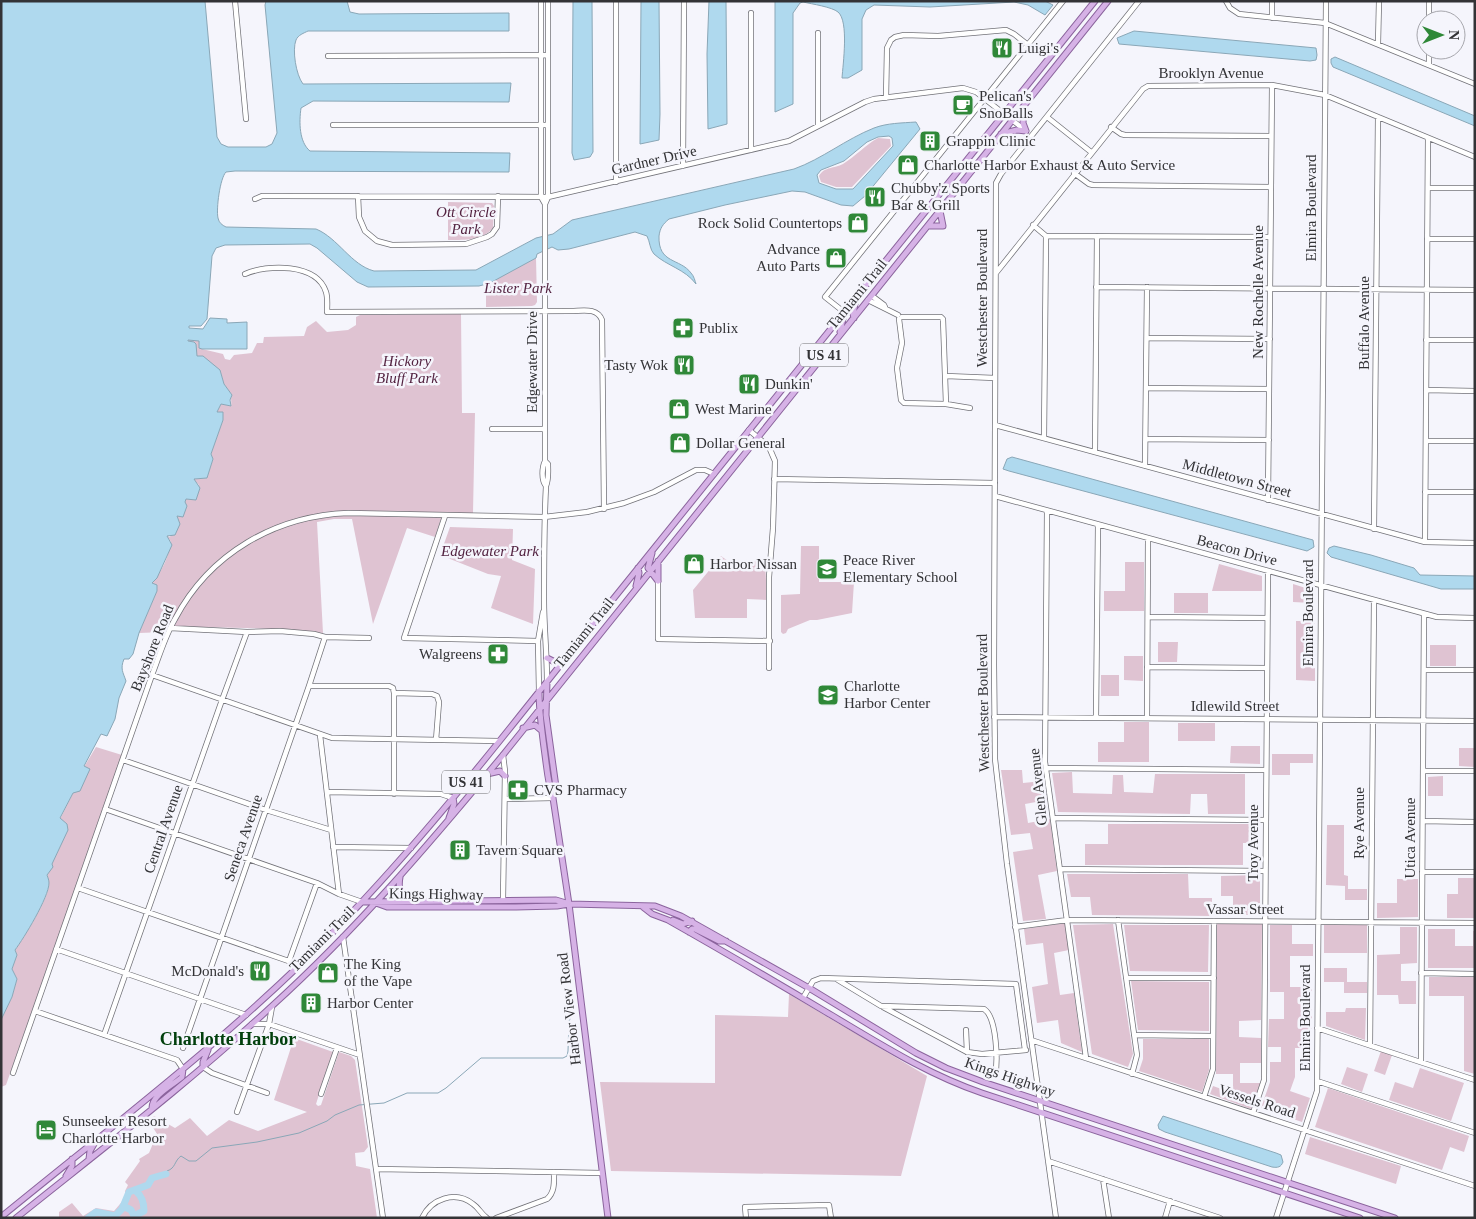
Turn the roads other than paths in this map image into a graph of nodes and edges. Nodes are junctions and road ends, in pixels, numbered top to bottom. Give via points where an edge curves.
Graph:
1 (236, 1) edge
2 (542, 1) edge
3 (548, 1) edge
4 (616, 1) edge
5 (684, 1) edge
6 (1063, 1) edge
7 (1095, 1) edge
8 (1108, 1) edge
9 (1139, 1) edge
10 (1226, 1) edge
11 (1272, 1) edge
12 (1326, 1) edge
13 (1379, 1) edge
14 (751, 13) dead end
15 (1272, 18) junction
16 (1325, 23) junction
17 (818, 33) dead end
18 (1378, 44) junction
19 (1028, 45) junction
20 (541, 55) junction
21 (548, 55) junction
22 (328, 56) dead end
23 (1429, 60) edge
24 (1429, 65) junction
25 (1475, 84) edge
26 (1272, 86) junction
27 (1325, 95) junction
28 (886, 98) junction
29 (984, 98) junction
30 (1024, 106) junction
31 (1004, 114) junction
32 (1047, 117) junction
33 (1378, 117) junction
34 (246, 119) dead end
35 (1012, 120) junction
36 (332, 125) dead end
37 (541, 125) junction
38 (548, 125) junction
39 (818, 126) junction
40 (1111, 127) junction
41 (1026, 131) junction
42 (1001, 135) junction
43 (1031, 135) junction
44 (1271, 136) junction
45 (1428, 138) junction
46 (751, 150) junction
47 (1091, 152) junction
48 (1475, 157) edge
49 (684, 166) junction
50 (1074, 173) junction
51 (616, 182) junction
52 (1271, 187) junction
53 (1428, 188) junction
54 (1475, 188) edge
55 (358, 196) junction
56 (498, 196) junction
57 (541, 197) junction
58 (548, 197) junction
59 (255, 199) dead end
60 (545, 204) junction
61 (940, 210) junction
62 (1033, 225) junction
63 (928, 226) junction
64 (1046, 236) junction
65 (1097, 236) junction
66 (1270, 237) junction
67 (1427, 239) junction
68 (1475, 239) edge
69 (245, 274) dead end
70 (995, 274) junction
71 (1096, 287) junction
72 (1147, 287) junction
73 (1270, 288) junction
74 (1323, 288) junction
75 (1376, 289) junction
76 (1427, 289) junction
77 (1475, 290) edge
78 (857, 296) junction
79 (870, 298) junction
80 (544, 311) junction
81 (844, 312) junction
82 (900, 317) junction
83 (854, 318) junction
84 (838, 337) junction
85 (1146, 338) junction
86 (1270, 338) junction
87 (1426, 340) junction
88 (1475, 340) edge
89 (946, 376) junction
90 (995, 378) junction
91 (1146, 388) junction
92 (1269, 389) junction
93 (1426, 390) junction
94 (1475, 391) edge
95 (946, 404) junction
96 (970, 408) dead end
97 (995, 425) junction
98 (492, 429) dead end
99 (544, 429) junction
100 (749, 430) junction
101 (758, 437) junction
102 (1044, 438) junction
103 (1146, 439) junction
104 (1269, 440) junction
105 (1426, 441) junction
106 (1475, 442) edge
107 (1095, 452) junction
108 (1146, 466) junction
109 (714, 474) junction
110 (774, 479) junction
111 (995, 483) junction
112 (1425, 492) junction
113 (1475, 492) edge
114 (995, 496) junction
115 (1268, 500) junction
116 (604, 509) junction
117 (1047, 511) junction
118 (1321, 514) junction
119 (444, 516) junction
120 (544, 517) junction
121 (1098, 525) junction
122 (1374, 528) junction
123 (1148, 538) junction
124 (1425, 542) junction
125 (1475, 543) edge
126 (653, 550) junction
127 (658, 561) junction
128 (638, 568) junction
129 (1268, 571) junction
130 (650, 572) junction
131 (658, 581) junction
132 (1321, 586) junction
133 (635, 589) junction
134 (1374, 600) junction
135 (544, 603) junction
136 (1424, 614) junction
137 (1148, 617) junction
138 (1267, 618) junction
139 (1475, 618) edge
140 (170, 628) junction
141 (247, 632) junction
142 (325, 637) junction
143 (369, 638) dead end
144 (538, 641) junction
145 (770, 641) junction
146 (547, 658) junction
147 (564, 660) junction
148 (1147, 667) junction
149 (769, 668) dead end
150 (1267, 668) junction
151 (1424, 670) junction
152 (1475, 670) edge
153 (152, 675) junction
154 (547, 681) junction
155 (309, 686) junction
156 (539, 690) junction
157 (394, 693) junction
158 (222, 700) junction
159 (545, 702) junction
160 (539, 709) junction
161 (994, 717) junction
162 (1046, 717) junction
163 (1096, 718) junction
164 (1147, 718) junction
165 (1266, 719) junction
166 (1320, 719) junction
167 (1373, 720) junction
168 (1423, 720) junction
169 (1475, 721) edge
170 (295, 725) junction
171 (523, 728) junction
172 (541, 730) junction
173 (320, 735) junction
174 (394, 739) junction
175 (436, 740) junction
176 (499, 741) junction
177 (503, 755) junction
178 (123, 760) junction
179 (1046, 768) junction
180 (1266, 770) junction
181 (1423, 771) junction
182 (1475, 771) edge
183 (487, 775) junction
184 (505, 776) junction
185 (192, 784) junction
186 (327, 792) junction
187 (394, 794) junction
188 (454, 798) junction
189 (553, 798) junction
190 (504, 799) junction
191 (106, 809) junction
192 (266, 810) junction
193 (1053, 818) junction
194 (1266, 820) junction
195 (448, 821) junction
196 (1422, 821) junction
197 (1475, 822) edge
198 (331, 830) junction
199 (175, 834) junction
200 (333, 847) junction
201 (411, 848) junction
202 (504, 851) junction
203 (561, 851) junction
204 (248, 859) junction
205 (1060, 869) junction
206 (1265, 871) junction
207 (1422, 872) junction
208 (1475, 872) edge
209 (400, 876) junction
210 (317, 883) junction
211 (78, 888) junction
212 (338, 894) junction
213 (444, 900) junction
214 (503, 900) junction
215 (407, 901) junction
216 (362, 902) junction
217 (376, 903) junction
218 (569, 904) junction
219 (643, 906) junction
220 (444, 907) junction
221 (148, 912) junction
222 (668, 920) junction
223 (1067, 920) junction
224 (1118, 920) junction
225 (1214, 921) junction
226 (1265, 921) junction
227 (692, 922) junction
228 (1318, 922) junction
229 (1371, 922) junction
230 (1422, 923) junction
231 (1475, 923) edge
232 (1015, 927) junction
233 (689, 932) junction
234 (343, 937) junction
235 (221, 938) junction
236 (727, 941) junction
237 (56, 949) junction
238 (289, 961) junction
239 (766, 963) junction
240 (300, 965) junction
241 (760, 973) junction
242 (1421, 973) junction
243 (126, 974) junction
244 (1475, 974) edge
245 (1126, 978) junction
246 (1214, 978) junction
247 (837, 980) junction
248 (809, 988) junction
249 (803, 998) junction
250 (200, 1000) junction
251 (272, 1006) junction
252 (881, 1006) junction
253 (35, 1011) junction
254 (246, 1015) junction
255 (252, 1024) junction
256 (269, 1024) junction
257 (1317, 1028) junction
258 (966, 1030) dead end
259 (104, 1035) junction
260 (1134, 1035) junction
261 (1213, 1036) junction
262 (1031, 1040) junction
263 (1370, 1045) junction
264 (183, 1048) dead end
265 (209, 1048) junction
266 (337, 1048) junction
267 (1032, 1049) junction
268 (1025, 1050) junction
269 (967, 1052) junction
270 (996, 1053) junction
271 (360, 1055) junction
272 (1086, 1058) junction
273 (1420, 1062) junction
274 (203, 1067) junction
275 (183, 1069) junction
276 (13, 1073) dead end
277 (1132, 1074) junction
278 (995, 1076) dead end
279 (1475, 1080) edge
280 (1317, 1081) junction
281 (247, 1085) junction
282 (267, 1092) dead end
283 (321, 1094) dead end
284 (1204, 1097) junction
285 (1040, 1101) junction
286 (152, 1108) junction
287 (237, 1112) dead end
288 (1041, 1113) junction
289 (1253, 1113) junction
290 (1305, 1130) junction
291 (1475, 1133) edge
292 (97, 1139) junction
293 (72, 1159) junction
294 (89, 1159) junction
295 (1048, 1161) junction
296 (376, 1169) junction
297 (554, 1172) junction
298 (602, 1173) junction
299 (64, 1179) junction
300 (1103, 1179) junction
301 (1288, 1182) junction
302 (1475, 1186) edge
303 (1284, 1193) junction
304 (1170, 1202) junction
305 (1, 1217) edge
306 (16, 1218) edge
307 (383, 1218) edge
308 (422, 1218) edge
309 (487, 1218) edge
310 (496, 1218) edge
311 (608, 1218) edge
312 (746, 1218) edge
313 (831, 1218) edge
314 (1056, 1218) edge
315 (1108, 1218) edge
316 (1165, 1218) edge
317 (1219, 1218) edge
318 (1276, 1218) edge
319 (1360, 1218) edge
320 (1395, 1218) edge

1 - 34 street
2 - 20 street, Edgewater Drive
3 - 21 street, Edgewater Drive
4 - 51 street
5 - 49 street
6 - 19 street, Tamiami Trail
7 - 31 main road, Tamiami Trail / US 41
8 - 30 main road, Tamiami Trail / US 41
9 - 32 street
10 - 15 street via 1239,14
11 - 15 street
12 - 16 street, Elmira Boulevard
13 - 18 street
14 - 46 street
15 - 16 street
16 - 18 street
16 - 27 street, Elmira Boulevard
17 - 39 street
18 - 24 street
19 - 28 street via 1006,30 895,37 886,48
19 - 29 street, Tamiami Trail
20 - 21 street
20 - 22 street
20 - 37 street, Edgewater Drive
21 - 38 street, Edgewater Drive
23 - 24 street
24 - 25 street
26 - 27 street, Brooklyn Avenue
26 - 40 street, Brooklyn Avenue via 1148,86 1142,88
26 - 44 street, New Rochelle Avenue
27 - 33 street, Brooklyn Avenue
27 - 74 street, Elmira Boulevard
28 - 29 street, Gardner Drive via 963,88
28 - 39 street, Gardner Drive via 866,102
29 - 31 street, Gardner Drive
29 - 81 street, Tamiami Trail via 825,297
30 - 35 main road, Tamiami Trail / US 41
30 - 41 main road via 1022,116
31 - 35 street, Gardner Drive
31 - 78 main road, Tamiami Trail / US 41
32 - 43 street
32 - 47 street
33 - 45 street, Brooklyn Avenue
33 - 75 street, Buffalo Avenue
35 - 41 street, Gardner Drive
35 - 42 main road, Tamiami Trail / US 41
36 - 37 street
37 - 38 street
37 - 57 street, Edgewater Drive
38 - 58 street, Edgewater Drive
39 - 46 street, Gardner Drive via 793,139
40 - 44 street via 1125,135
40 - 47 street, Brooklyn Avenue
41 - 42 main road via 1013,130
41 - 43 street, Gardner Drive
42 - 61 main road, Tamiami Trail / US 41
43 - 70 street, Westchester Boulevard via 996,183
44 - 52 street, New Rochelle Avenue
45 - 48 street, Brooklyn Avenue
45 - 53 street
46 - 49 street, Gardner Drive
47 - 50 street, Brooklyn Avenue
49 - 51 street, Gardner Drive
50 - 52 street via 1093,185
50 - 62 street, Brooklyn Avenue
51 - 58 street, Gardner Drive
52 - 66 street, New Rochelle Avenue
53 - 54 street
53 - 67 street
55 - 56 street, Gardner Drive
55 - 56 street via 359,217 365,231 377,241 392,245 466,244 487,238 497,227
55 - 59 street, Gardner Drive via 262,196
56 - 57 street, Gardner Drive
57 - 58 street, Gardner Drive
57 - 60 street, Edgewater Drive
58 - 60 street, Edgewater Drive
60 - 80 street, Edgewater Drive
61 - 63 main road, Tamiami Trail / US 41
61 - 63 main road via 943,226
62 - 64 street
62 - 70 street, Brooklyn Avenue
63 - 79 main road, Tamiami Trail / US 41
64 - 65 street
64 - 102 street
65 - 66 street
65 - 71 street
66 - 73 street, New Rochelle Avenue
67 - 68 street
67 - 76 street
69 - 80 street via 257,269 304,271 326,290 327,312
70 - 90 street, Westchester Boulevard
71 - 72 street
71 - 107 street
72 - 73 street
72 - 85 street
73 - 74 street
73 - 86 street, New Rochelle Avenue
74 - 75 street
74 - 118 street, Elmira Boulevard
75 - 76 street
75 - 122 street, Buffalo Avenue
76 - 77 street
76 - 87 street
78 - 81 main road, Tamiami Trail / US 41
78 - 83 main road
79 - 82 street
79 - 83 main road, Tamiami Trail / US 41
80 - 99 street, Edgewater Drive
80 - 116 street via 593,311 602,320
81 - 84 main road
81 - 100 main road, Tamiami Trail / US 41
82 - 89 street via 941,316
82 - 95 street via 902,343 898,368 901,400 904,403
83 - 84 main road, Tamiami Trail / US 41
84 - 101 main road, Tamiami Trail / US 41
85 - 86 street
85 - 91 street
86 - 92 street, New Rochelle Avenue
87 - 88 street
87 - 93 street
89 - 90 street
89 - 95 street
90 - 97 street, Westchester Boulevard
91 - 92 street
91 - 103 street
92 - 104 street, New Rochelle Avenue
93 - 94 street
93 - 105 street
95 - 96 street
97 - 102 street, Middletown Street
97 - 111 street, Westchester Boulevard
98 - 99 street
99 - 120 street, Edgewater Drive
100 - 101 street
100 - 109 main road, Tamiami Trail / US 41
101 - 110 street via 774,456
101 - 127 main road, Tamiami Trail / US 41
102 - 107 street, Middletown Street
103 - 104 street
103 - 108 street
104 - 115 street, New Rochelle Avenue
105 - 106 street
105 - 112 street
107 - 108 street, Middletown Street
108 - 115 street, Middletown Street
109 - 116 street, Bayshore Road via 696,470 654,492
109 - 126 main road, Tamiami Trail / US 41
110 - 111 street
110 - 145 street via 769,577
111 - 114 street, Westchester Boulevard
112 - 113 street
112 - 124 street
114 - 117 street, Beacon Drive
114 - 161 street, Westchester Boulevard
115 - 118 street, Middletown Street
116 - 120 street, Bayshore Road
117 - 121 street, Beacon Drive
117 - 162 street, Glen Avenue
118 - 122 street, Middletown Street
118 - 132 street, Elmira Boulevard
119 - 120 street, Bayshore Road
119 - 140 street, Bayshore Road via 335,514 306,518 270,530 234,550 206,574 188,596
119 - 144 street via 404,638
120 - 135 street, Edgewater Drive
121 - 123 street, Beacon Drive
121 - 163 street
122 - 124 street, Middletown Street
123 - 129 street, Beacon Drive
123 - 137 street
124 - 125 street, Middletown Street
126 - 128 main road, Tamiami Trail / US 41
126 - 130 main road via 648,565
127 - 130 main road, Tamiami Trail / US 41
127 - 131 main road
128 - 133 main road
128 - 147 main road, Tamiami Trail / US 41
129 - 132 street, Beacon Drive
129 - 138 street, Troy Avenue
130 - 131 main road
130 - 133 main road, Tamiami Trail / US 41
131 - 145 street via 658,639
132 - 134 street, Beacon Drive
132 - 166 street, Elmira Boulevard
133 - 159 main road, Tamiami Trail / US 41
134 - 136 street, Beacon Drive
134 - 167 street, Rye Avenue
135 - 144 street, Edgewater Drive
135 - 146 street, Edgewater Drive
136 - 139 street, Beacon Drive
136 - 151 street, Utica Avenue
137 - 138 street
137 - 148 street
138 - 150 street, Troy Avenue
140 - 141 street
140 - 153 street, Bayshore Road
141 - 142 street via 280,631
141 - 158 street, Central Avenue
142 - 143 street
142 - 155 street, Seneca Avenue
144 - 156 street, Edgewater Drive
145 - 149 street
146 - 147 main road via 555,662
146 - 154 street, Edgewater Drive
147 - 154 main road, Tamiami Trail / US 41
148 - 150 street
148 - 164 street
150 - 165 street, Troy Avenue
151 - 152 street
151 - 168 street, Utica Avenue
153 - 158 street
153 - 178 street, Bayshore Road
154 - 156 main road, Tamiami Trail / US 41
154 - 159 main road, Harbor View Road
155 - 157 street via 389,686
155 - 170 street, Seneca Avenue
156 - 160 main road, Harbor View Road
156 - 176 main road, Tamiami Trail / US 41
157 - 174 street
157 - 175 street via 437,696
158 - 170 street
158 - 185 street, Central Avenue
159 - 160 main road, Tamiami Trail / US 41
159 - 189 main road, Harbor View Road via 556,787
160 - 171 main road, Tamiami Trail / US 41
160 - 172 main road, Harbor View Road
161 - 162 street, Idlewild Street
161 - 232 street, Westchester Boulevard via 995,759
162 - 163 street, Idlewild Street
162 - 179 street, Glen Avenue
163 - 164 street, Idlewild Street
164 - 165 street, Idlewild Street
165 - 166 street, Idlewild Street
165 - 180 street, Troy Avenue
166 - 167 street, Idlewild Street
166 - 228 street, Elmira Boulevard
167 - 168 street, Idlewild Street
167 - 229 street, Rye Avenue
168 - 169 street, Idlewild Street
168 - 181 street, Utica Avenue
170 - 173 street
170 - 192 street, Seneca Avenue
171 - 172 main road via 535,726
171 - 177 main road, Tamiami Trail / US 41
172 - 189 main road, Harbor View Road
173 - 174 street
173 - 186 street
174 - 175 street
174 - 187 street
175 - 176 street
176 - 188 main road, Tamiami Trail / US 41
177 - 183 main road, Tamiami Trail / US 41
177 - 184 street
178 - 185 street
178 - 191 street, Bayshore Road
179 - 180 street
179 - 193 street, Glen Avenue
180 - 194 street, Troy Avenue
181 - 182 street
181 - 196 street, Utica Avenue
183 - 184 main road via 500,771
183 - 195 main road, Tamiami Trail / US 41
184 - 190 street
185 - 192 street
185 - 199 street, Central Avenue
186 - 187 street
186 - 198 street
187 - 188 street via 441,794
188 - 195 main road
188 - 201 main road, Tamiami Trail / US 41
189 - 190 street
189 - 203 main road, Harbor View Road
190 - 202 street
191 - 199 street
191 - 211 street, Bayshore Road
192 - 198 street
192 - 204 street, Seneca Avenue
193 - 194 street
193 - 205 street, Glen Avenue
194 - 206 street, Troy Avenue
195 - 209 main road, Tamiami Trail / US 41
196 - 197 street
196 - 207 street, Utica Avenue
198 - 200 street
199 - 204 street
199 - 221 street, Central Avenue
200 - 201 street
200 - 212 street
201 - 216 main road, Tamiami Trail / US 41
202 - 203 street
202 - 214 street
203 - 218 main road, Harbor View Road
204 - 210 street
204 - 235 street, Seneca Avenue
205 - 206 street
205 - 223 street, Glen Avenue
206 - 226 street, Troy Avenue
207 - 208 street
207 - 230 street, Utica Avenue
209 - 215 main road via 399,890
209 - 217 main road, Tamiami Trail / US 41
210 - 212 street
210 - 238 street
211 - 221 street
211 - 237 street, Bayshore Road
212 - 216 street
213 - 214 main road, Kings Highway
213 - 215 main road, Kings Highway
213 - 220 main road
214 - 218 main road, Kings Highway via 556,900
215 - 217 main road, Kings Highway
216 - 217 main road
216 - 240 main road, Tamiami Trail / US 41
217 - 220 main road, Kings Highway via 387,907
217 - 234 main road, Tamiami Trail / US 41
218 - 219 main road, Kings Highway
218 - 220 main road, Kings Highway
218 - 298 main road, Harbor View Road
219 - 222 main road, Kings Highway via 652,914
219 - 227 main road, Kings Highway via 655,906
221 - 235 street
221 - 243 street, Central Avenue
222 - 227 main road via 683,924
222 - 233 main road, Kings Highway
223 - 224 street, Vassar Street
223 - 232 street, Vassar Street
223 - 272 street, Glen Avenue
224 - 225 street, Vassar Street
224 - 245 street
225 - 226 street, Vassar Street
225 - 246 street
226 - 228 street, Vassar Street
226 - 289 street, Troy Avenue via 1264,1080
227 - 236 main road, Kings Highway
228 - 229 street, Vassar Street
228 - 257 street, Elmira Boulevard
229 - 230 street, Vassar Street
229 - 263 street, Rye Avenue
230 - 231 street, Vassar Street
230 - 242 street, Utica Avenue
232 - 262 street, Westchester Boulevard
233 - 236 main road via 695,929 719,941
233 - 241 main road, Kings Highway
234 - 251 main road, Tamiami Trail / US 41
234 - 271 street
235 - 238 street
235 - 250 street, Seneca Avenue
236 - 239 main road, Kings Highway
237 - 243 street
237 - 253 street, Bayshore Road
238 - 240 street
239 - 241 main road
239 - 248 main road, Kings Highway
240 - 254 main road, Tamiami Trail / US 41
241 - 249 main road, Kings Highway
242 - 244 street
242 - 273 street, Utica Avenue
243 - 250 street
243 - 259 street, Central Avenue
245 - 246 street
245 - 260 street
246 - 261 street
247 - 248 street via 816,979
247 - 252 street
247 - 268 street via 1016,984
248 - 249 street
248 - 285 main road, Kings Highway via 928,1059 965,1076
249 - 288 main road, Kings Highway via 929,1072
250 - 254 street
250 - 264 street, Seneca Avenue
251 - 255 main road, Tamiami Trail / US 41
251 - 256 street
252 - 269 street
252 - 270 street via 984,1009 991,1016
253 - 259 street
253 - 276 street, Bayshore Road
254 - 265 main road, Tamiami Trail / US 41
255 - 256 street
255 - 274 main road, Tamiami Trail / US 41
256 - 266 street
256 - 281 street
257 - 263 street
257 - 280 street, Elmira Boulevard
258 - 269 street
259 - 275 street via 177,1060
260 - 261 street
260 - 277 street via 1137,1060
261 - 284 street via 1212,1074
262 - 267 street, Westchester Boulevard
262 - 272 street, Vessels Road
263 - 273 street
265 - 274 main road
265 - 275 main road, Tamiami Trail / US 41
266 - 271 street
266 - 283 street
267 - 268 street
267 - 285 street, Westchester Boulevard
268 - 270 street
269 - 270 street
270 - 278 street
271 - 296 street
272 - 277 street, Vessels Road
273 - 279 street
274 - 281 street
274 - 286 main road, Tamiami Trail / US 41
275 - 286 main road via 182,1077 157,1097
275 - 292 main road, Tamiami Trail / US 41
277 - 284 street, Vessels Road
280 - 290 street, Elmira Boulevard via 1316,1096
280 - 291 street
281 - 282 street
281 - 287 street
284 - 289 street, Vessels Road
285 - 288 street, Westchester Boulevard
285 - 301 main road, Kings Highway
286 - 294 main road, Tamiami Trail / US 41
288 - 295 street, Westchester Boulevard
288 - 303 main road, Kings Highway
289 - 290 street, Vessels Road
290 - 301 street, Elmira Boulevard
290 - 302 street, Vessels Road
292 - 293 main road, Tamiami Trail / US 41
292 - 294 main road
293 - 299 main road via 72,1166
293 - 305 main road, Tamiami Trail / US 41
294 - 299 main road, Tamiami Trail / US 41
295 - 300 street
295 - 314 street, Westchester Boulevard
296 - 297 street
296 - 307 street
297 - 298 street
297 - 310 street via 553,1190 547,1199
298 - 311 main road, Harbor View Road
299 - 306 main road, Tamiami Trail / US 41
300 - 304 street
300 - 315 street
301 - 303 street, Elmira Boulevard
301 - 320 main road, Kings Highway
303 - 318 street, Elmira Boulevard
303 - 319 main road, Kings Highway
304 - 316 street
304 - 317 street
308 - 309 street via 433,1203 453,1197 469,1201
312 - 313 street via 745,1207 791,1206 829,1206

